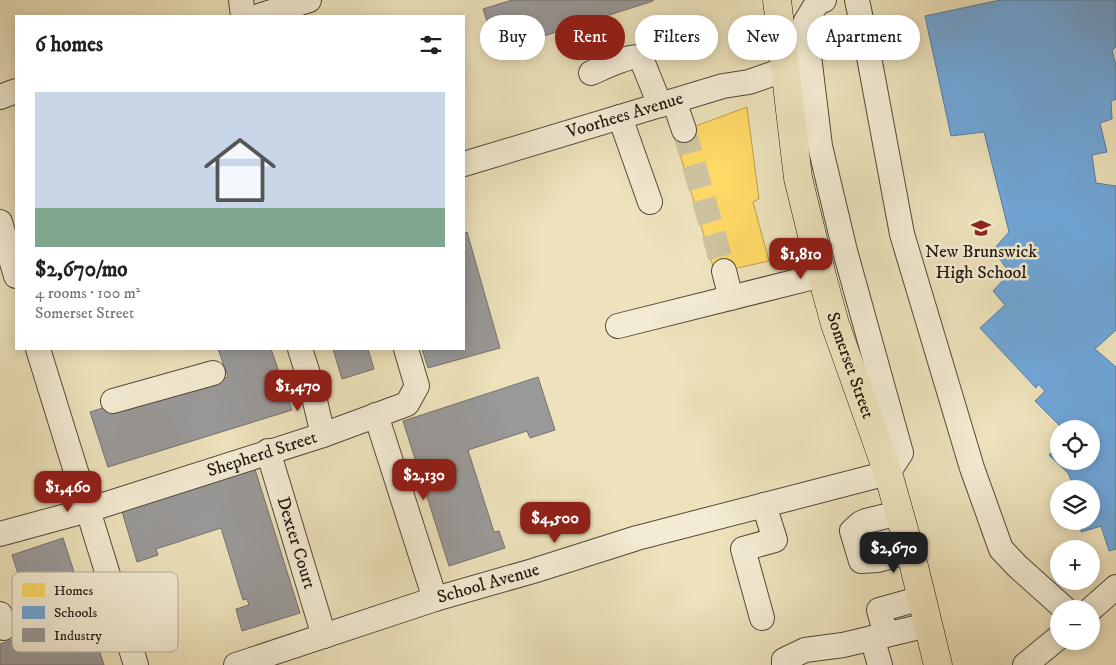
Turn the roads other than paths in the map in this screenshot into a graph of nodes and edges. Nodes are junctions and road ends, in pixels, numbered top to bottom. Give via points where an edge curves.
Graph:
1 (241, 0) edge
2 (309, 0) edge
3 (776, 0) edge
4 (824, 0) edge
5 (857, 0) edge
6 (243, 15) edge
7 (262, 15) edge
8 (786, 69) junction
9 (591, 73) dead end
10 (15, 92) edge
11 (0, 96) edge
12 (667, 103) junction
13 (620, 117) junction
14 (684, 130) tunnel mouth
15 (465, 164) edge
16 (650, 202) dead end
17 (7, 229) edge
18 (15, 271) edge
19 (724, 271) tunnel mouth
20 (823, 280) junction
21 (731, 298) junction
22 (618, 326) dead end
23 (42, 350) edge
24 (300, 350) edge
25 (406, 350) edge
26 (213, 373) dead end
27 (113, 400) dead end
28 (376, 415) junction
29 (323, 435) junction
30 (268, 451) junction
31 (888, 473) junction
32 (764, 505) junction
33 (88, 510) junction
34 (899, 513) junction
35 (0, 534) edge
36 (910, 551) junction
37 (107, 572) edge
38 (1116, 587) edge
39 (922, 598) junction
40 (435, 599) junction
41 (1055, 600) edge
42 (1100, 601) edge
43 (762, 618) dead end
44 (928, 625) junction
45 (324, 636) junction
46 (879, 636) junction
47 (1050, 644) edge
48 (132, 652) edge
49 (136, 665) edge
50 (236, 665) edge
51 (784, 665) edge
52 (880, 665) edge
53 (938, 665) edge
54 (1025, 665) edge

1 - 6 street
2 - 7 street
3 - 8 main road, Somerset Street
4 - 31 street via 817,3 805,22 820,146 845,251 901,453
5 - 41 street via 902,234 972,468 1001,549
8 - 12 street, Voorhees Avenue
8 - 20 main road, Somerset Street via 798,178
9 - 12 street via 630,58 641,58
10 - 11 street
12 - 13 street, Voorhees Avenue
12 - 14 street
13 - 15 street, Voorhees Avenue
13 - 16 street
17 - 18 street
19 - 21 street
20 - 21 street via 814,277
20 - 31 main road, Somerset Street via 835,324
21 - 22 street
23 - 33 street
24 - 29 street
25 - 28 street, Shepherd Street via 417,386 407,404
26 - 27 street
28 - 29 street, Shepherd Street
28 - 40 street
29 - 30 street, Shepherd Street
30 - 33 street, Shepherd Street
30 - 45 street, Dexter Court
31 - 32 street, School Avenue
31 - 34 main road, Somerset Street
32 - 40 street, School Avenue via 637,538
32 - 43 street via 775,540 743,549
33 - 35 street, Shepherd Street
33 - 37 street
34 - 36 main road, Somerset Street
34 - 36 street via 860,523 852,530 861,561 880,560
36 - 39 main road, Somerset Street
38 - 42 street
39 - 44 main road, Somerset Street
39 - 46 street via 879,610
40 - 45 street, School Avenue
44 - 46 street
44 - 53 main road, Somerset Street
45 - 50 street, School Avenue
46 - 51 street via 805,650 784,660
46 - 52 street
47 - 54 street
48 - 49 street

